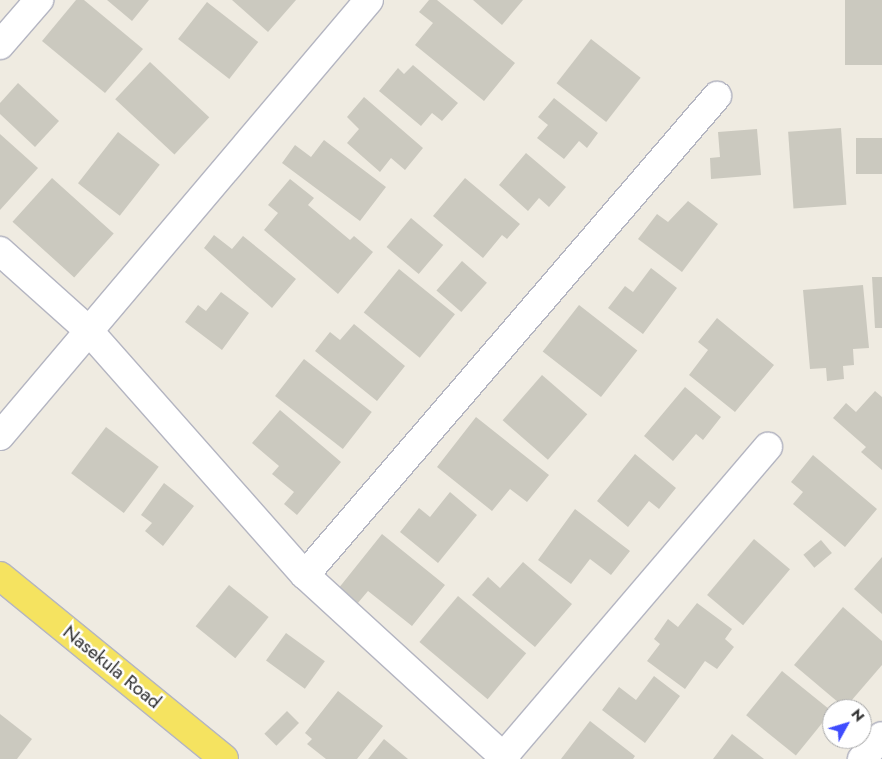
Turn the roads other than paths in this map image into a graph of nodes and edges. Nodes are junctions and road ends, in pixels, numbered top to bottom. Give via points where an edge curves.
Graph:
1 (39, 0) edge
2 (369, 0) edge
3 (0, 45) edge
4 (718, 96) dead end
5 (0, 251) edge
6 (88, 330) junction
7 (0, 436) edge
8 (768, 447) dead end
9 (305, 575) junction
10 (0, 576) edge
11 (882, 736) edge
12 (504, 758) edge
13 (224, 759) edge
14 (862, 759) edge

1 - 3 street
2 - 6 street
4 - 9 street
5 - 6 street
6 - 7 street
6 - 9 street
8 - 12 street
9 - 12 street
10 - 13 main road, Nasekula Road
11 - 14 street

